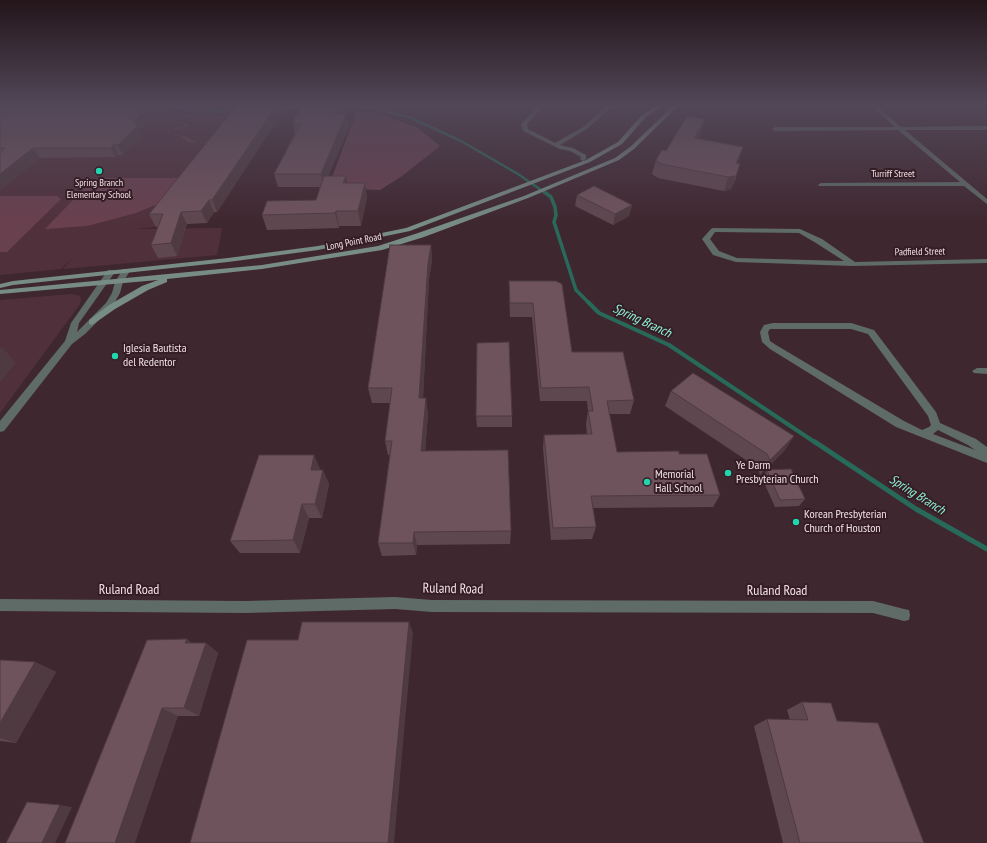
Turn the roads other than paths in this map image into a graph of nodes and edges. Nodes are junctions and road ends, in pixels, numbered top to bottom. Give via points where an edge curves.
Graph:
1 (617, 144) edge
2 (636, 144) edge
3 (919, 144) edge
4 (555, 145) edge
5 (586, 160) junction
6 (602, 166) junction
7 (964, 184) junction
8 (821, 185) dead end
9 (987, 202) edge
10 (987, 261) edge
11 (853, 264) junction
12 (126, 271) junction
13 (111, 272) junction
14 (174, 276) junction
15 (119, 282) junction
16 (102, 284) junction
17 (0, 286) edge
18 (0, 292) edge
19 (92, 322) junction
20 (69, 342) junction
21 (977, 371) dead end
22 (987, 371) edge
23 (936, 425) junction
24 (0, 428) edge
25 (922, 434) junction
26 (987, 453) edge
27 (987, 459) edge
28 (0, 605) edge
29 (904, 615) dead end

1 - 5 main road, Long Point Road
2 - 6 main road, Long Point Road via 617,159
3 - 7 street
4 - 5 street via 575,159
5 - 6 main road
5 - 12 main road, Long Point Road via 549,177 438,219 383,236 318,248
6 - 14 main road, Long Point Road via 526,197 379,248 262,267
7 - 8 street, Turriff Street
7 - 9 street
10 - 11 street, Padfield Street
11 - 11 street, Padfield Street via 800,231 713,230 706,239 716,254 736,260
12 - 13 main road, Long Point Road
12 - 15 street
13 - 16 street
13 - 17 main road, Long Point Road via 13,282
14 - 15 main road, Long Point Road
14 - 19 main road via 145,288
15 - 16 main road, Long Point Road
15 - 19 street via 109,305
16 - 18 main road, Long Point Road
16 - 20 street via 75,323
19 - 20 street
20 - 24 street
21 - 22 street
23 - 25 street via 932,430
23 - 25 street via 933,415 871,332 851,326 773,326 764,332 766,342 773,347 900,424
23 - 26 street via 972,442
25 - 27 street
28 - 29 street, Ruland Road via 246,607 395,603 432,606 872,607

